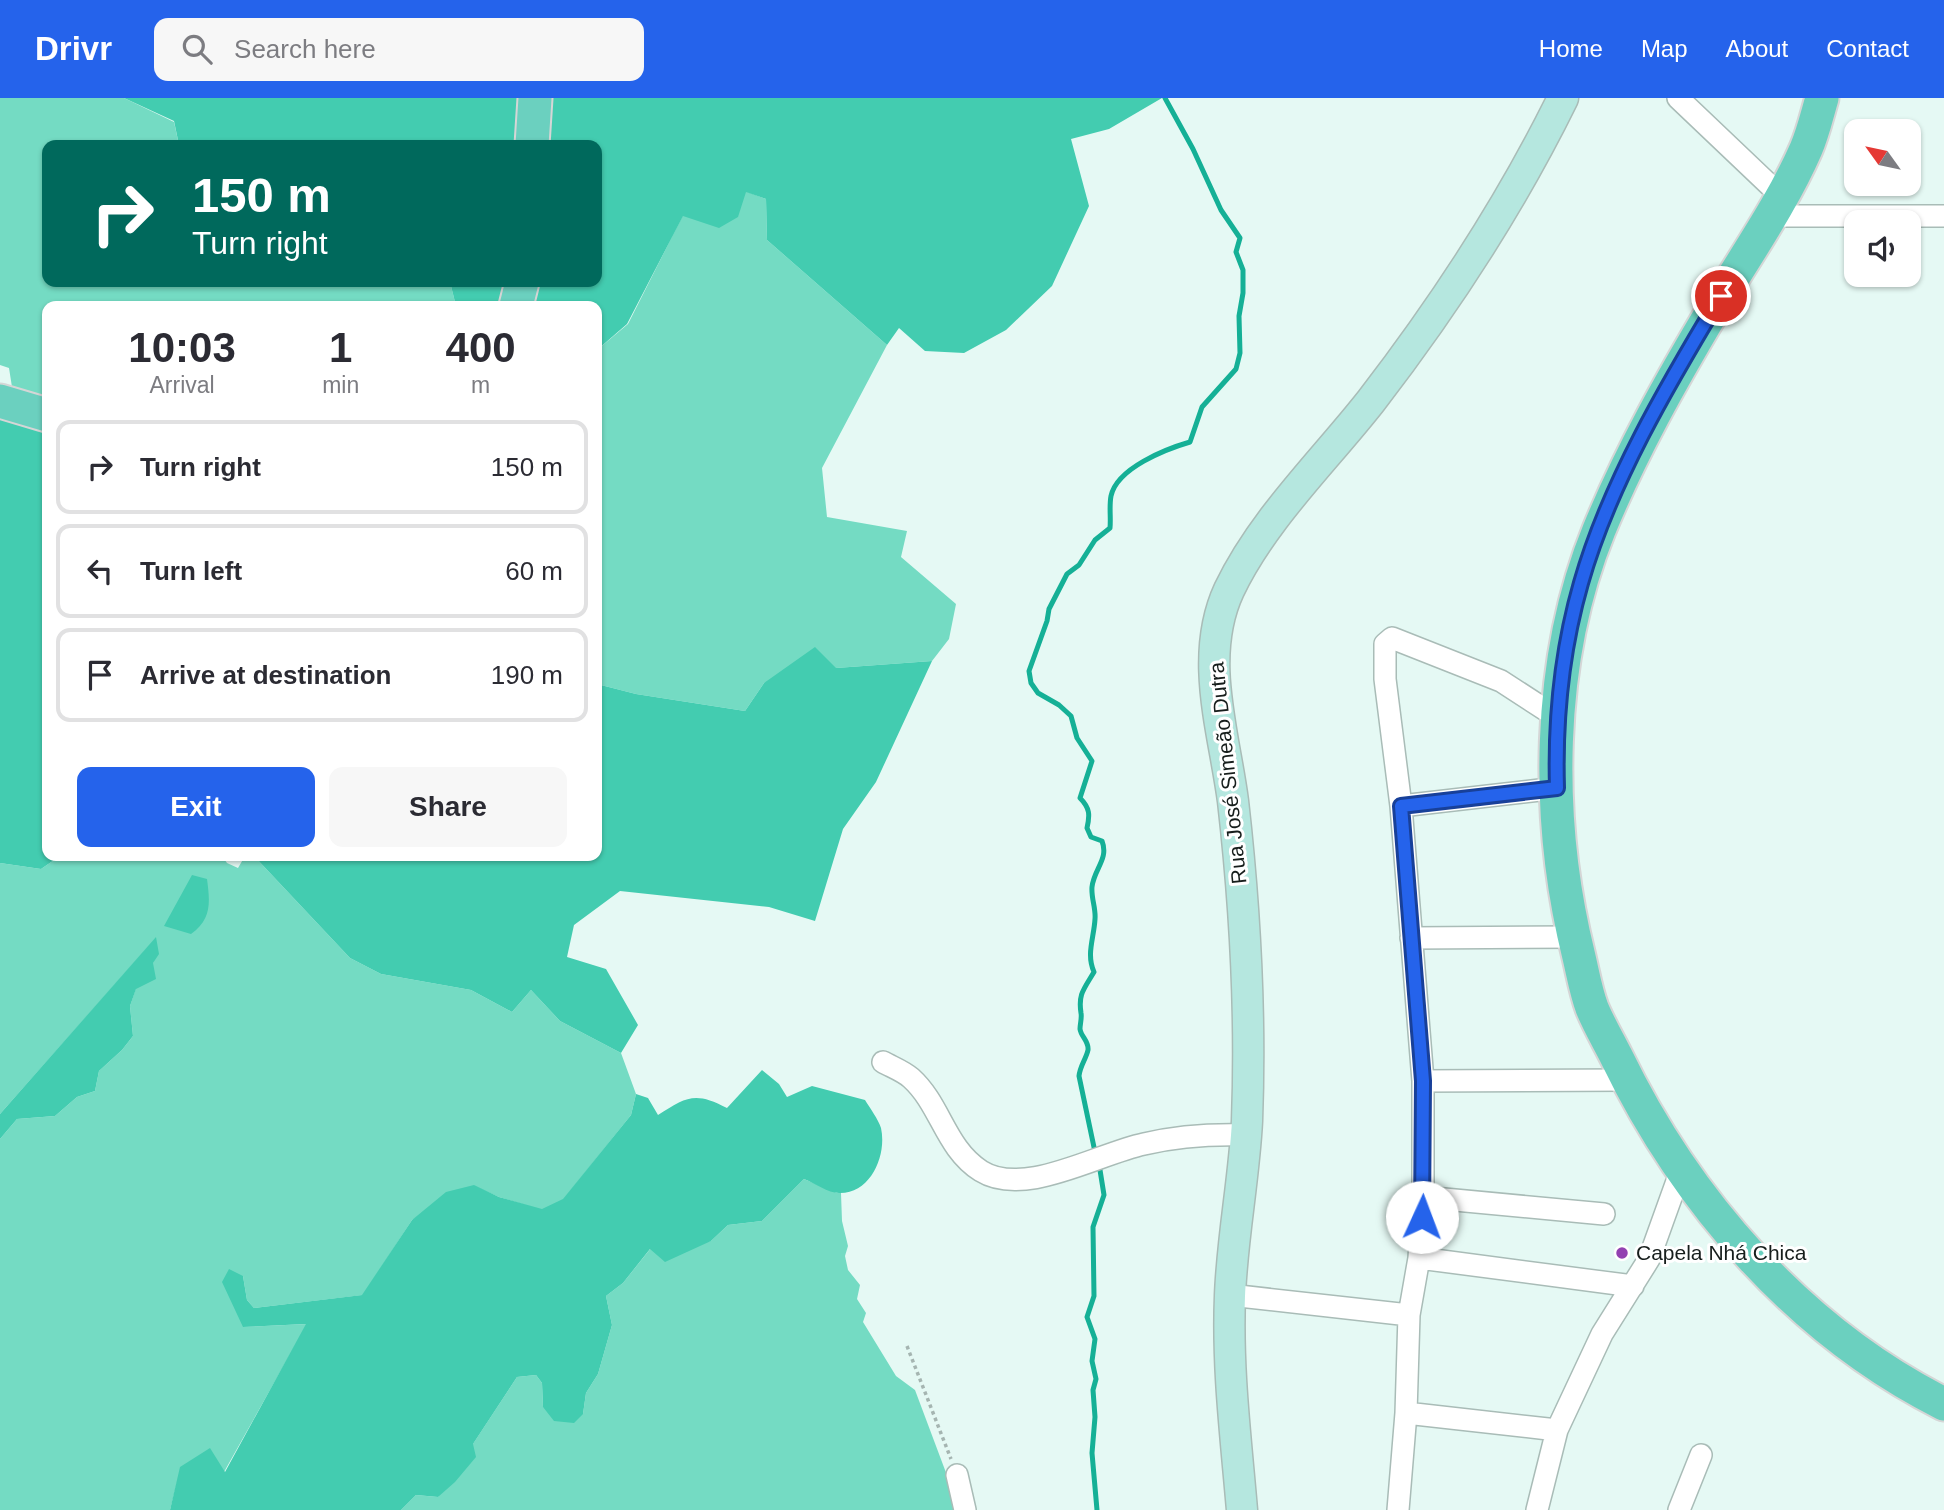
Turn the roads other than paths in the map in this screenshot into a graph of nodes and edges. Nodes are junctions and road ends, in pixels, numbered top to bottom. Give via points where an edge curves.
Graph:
1 (535, 98) edge
2 (1563, 98) edge
3 (1678, 98) edge
4 (1822, 98) edge
5 (532, 140) edge
6 (1775, 206) junction
7 (1944, 216) edge
8 (0, 401) edge
9 (42, 414) edge
10 (1558, 718) junction
11 (1557, 788) junction
12 (1401, 806) junction
13 (1574, 937) junction
14 (1411, 938) junction
15 (883, 1062) dead end
16 (1627, 1080) junction
17 (1423, 1081) junction
18 (1245, 1135) junction
19 (1681, 1170) junction
20 (1423, 1197) junction
21 (1604, 1214) dead end
22 (1419, 1258) junction
23 (1633, 1286) junction
24 (1230, 1295) junction
25 (1409, 1315) junction
26 (1944, 1404) edge
27 (1406, 1413) junction
28 (1557, 1430) junction
29 (1701, 1455) dead end
30 (957, 1475) road end
31 (965, 1510) edge
32 (1242, 1510) edge
33 (1398, 1510) edge
34 (1537, 1510) edge
35 (1679, 1510) edge

1 - 5 main road
2 - 18 main road, Rua José Simeão Dutra via 1474,258 1404,359 1271,522 1227,594 1215,646 1214,685 1230,779 1243,913 1248,1031
3 - 6 street
4 - 6 main road via 1806,148
6 - 7 street
6 - 10 main road via 1654,413 1599,532 1569,635
8 - 9 main road
10 - 11 main road
10 - 12 street via 1501,681 1392,638 1385,644 1384,679
11 - 12 street
11 - 13 main road
12 - 14 street
13 - 14 street
13 - 16 main road via 1592,1007
14 - 17 street
15 - 18 street via 922,1089 954,1147 969,1163 1000,1180 1040,1177 1156,1141 1204,1134
16 - 17 street
16 - 19 main road
17 - 20 street
18 - 24 main road, Rua José Simeão Dutra
19 - 23 street via 1649,1259
19 - 26 main road via 1799,1306 1882,1369
20 - 21 street
20 - 22 street
22 - 23 street
22 - 25 street
23 - 28 street via 1602,1334
24 - 25 street
24 - 32 main road, Rua José Simeão Dutra via 1230,1362
25 - 27 street
27 - 28 street
27 - 33 street
28 - 34 street
29 - 35 street
30 - 31 street

